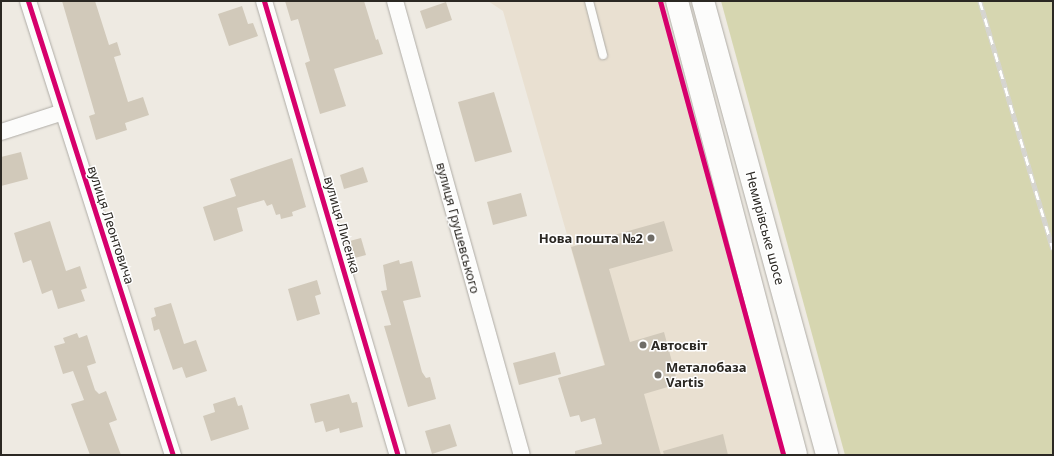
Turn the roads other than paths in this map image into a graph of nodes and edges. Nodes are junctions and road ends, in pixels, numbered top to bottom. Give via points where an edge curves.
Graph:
1 (28, 1) edge
2 (264, 1) edge
3 (395, 1) edge
4 (589, 1) edge
5 (677, 1) edge
6 (703, 1) edge
7 (603, 55) dead end
8 (63, 112) junction
9 (1, 132) edge
10 (173, 455) edge
11 (398, 455) edge
12 (522, 455) edge
13 (796, 455) edge
14 (827, 455) edge

1 - 8 street, вулиця Леонтовича
2 - 11 street, вулиця Лисенка
3 - 12 street, вулиця Грушевського
4 - 7 lane
5 - 13 main road
6 - 14 main road, Немирівське шосе
8 - 9 street
8 - 10 street, вулиця Леонтовича

